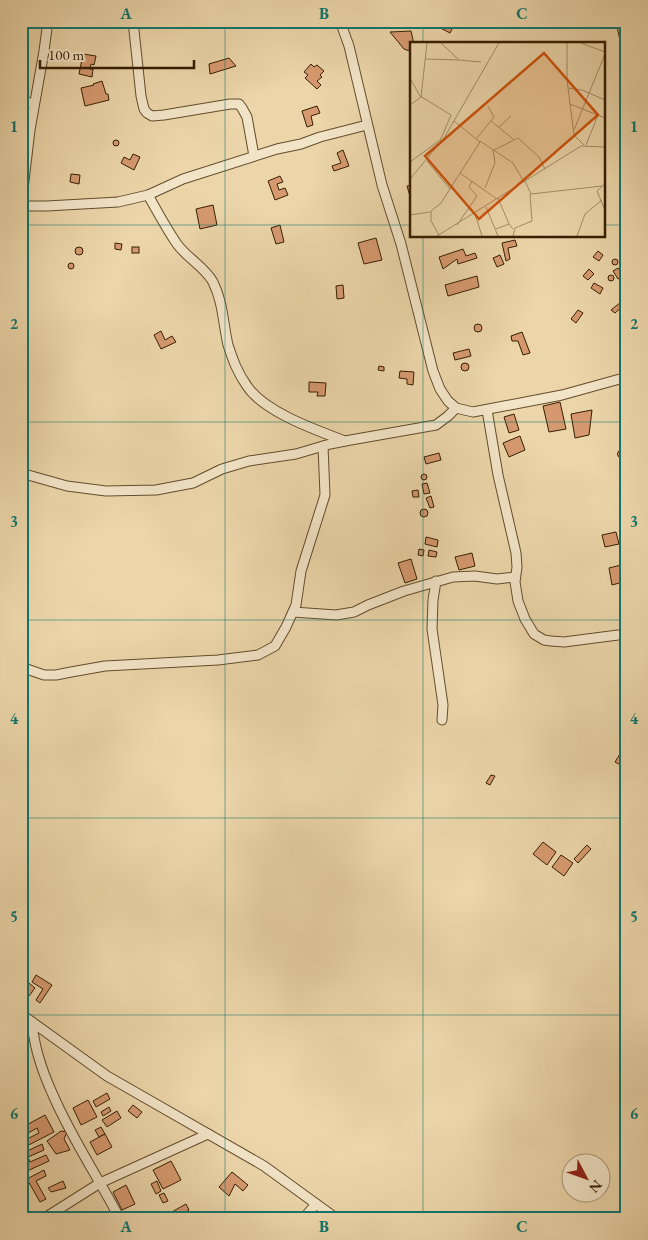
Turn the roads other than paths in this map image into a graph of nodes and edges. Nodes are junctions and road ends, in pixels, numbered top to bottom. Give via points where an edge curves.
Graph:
1 (48, 21) edge
2 (133, 21) edge
3 (340, 21) edge
4 (624, 21) edge
5 (627, 36) edge
6 (21, 101) edge
7 (34, 104) junction
8 (368, 125) junction
9 (254, 156) junction
10 (148, 195) junction
11 (21, 206) edge
12 (627, 376) edge
13 (456, 408) junction
14 (487, 410) junction
15 (345, 441) junction
16 (323, 446) junction
17 (21, 473) edge
18 (515, 577) junction
19 (436, 581) junction
20 (293, 612) junction
21 (618, 635) dead end
22 (21, 668) edge
23 (442, 720) dead end
24 (21, 1014) edge
25 (32, 1022) junction
26 (208, 1134) junction
27 (100, 1183) junction
28 (316, 1204) junction
29 (43, 1219) edge
30 (120, 1219) edge
31 (303, 1219) edge
32 (337, 1219) edge

1 - 7 street
2 - 9 street via 141,96 146,113 152,116 239,104 247,117
3 - 8 street
4 - 5 highway
6 - 7 street
7 - 11 street
8 - 9 street
8 - 13 street via 433,371 440,389
9 - 10 street via 183,179
10 - 11 street via 118,202
10 - 15 street via 177,244 215,285 234,364 248,388 284,415
12 - 14 street via 562,395
13 - 14 street via 473,412
13 - 15 street via 436,425
14 - 18 street via 516,553
15 - 16 street
16 - 17 street via 249,461 193,483 156,490 106,491 67,486
16 - 20 street via 325,495 301,571
18 - 19 street via 453,576
18 - 21 street via 525,619 538,637 564,642
19 - 20 street via 354,612 336,615
19 - 23 street via 432,629
20 - 22 street via 275,646 258,655 105,666 56,675
24 - 25 street
25 - 26 street via 107,1076
25 - 27 street via 33,1040 44,1075
26 - 27 street
26 - 28 street via 264,1166
27 - 29 street
27 - 30 street
28 - 31 street
28 - 32 street

